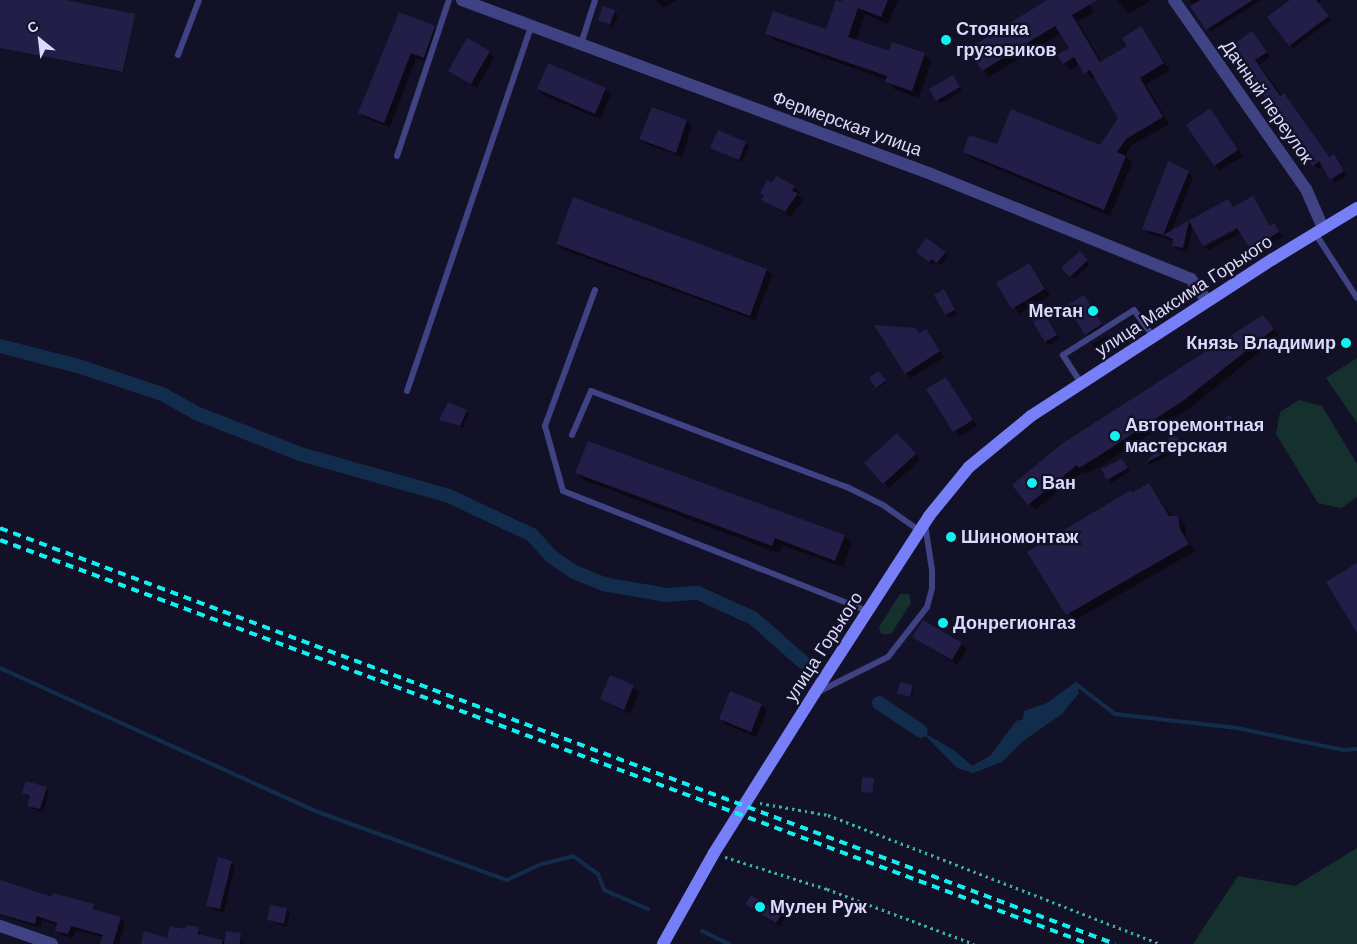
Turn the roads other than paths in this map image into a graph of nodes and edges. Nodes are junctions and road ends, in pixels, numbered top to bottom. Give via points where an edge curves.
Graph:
1 (199, 0) edge
2 (448, 0) edge
3 (462, 0) edge
4 (595, 0) edge
5 (1174, 0) edge
6 (531, 26) junction
7 (581, 44) junction
8 (178, 55) dead end
9 (398, 156) dead end
10 (1357, 208) edge
11 (1319, 230) junction
12 (595, 290) dead end
13 (1357, 298) edge
14 (1207, 302) junction
15 (1153, 336) junction
16 (1081, 383) junction
17 (407, 390) dead end
18 (1031, 416) joint
19 (572, 435) dead end
20 (922, 527) junction
21 (868, 611) junction
22 (814, 694) junction
23 (676, 921) junction
24 (0, 926) edge
25 (52, 944) edge
26 (663, 944) edge
27 (668, 944) edge

1 - 8 lane
2 - 9 lane
3 - 6 street, Фермерская улица
4 - 7 lane
5 - 11 street, Дачный переулок via 1306,188
6 - 7 street, Фермерская улица
6 - 17 lane
7 - 14 street, Фермерская улица via 931,174 1191,279
10 - 11 main road, улица Максима Горького
11 - 13 lane
11 - 14 main road, улица Максима Горького
12 - 21 lane via 546,426 563,491
14 - 15 main road, улица Максима Горького
15 - 16 main road, улица Максима Горького
15 - 16 lane via 1134,310 1063,355
16 - 18 main road, улица Максима Горького
18 - 20 main road, улица Горького via 969,467
19 - 20 lane via 592,391 847,487
20 - 21 main road, улица Горького
20 - 22 lane via 932,570 927,607 888,657
21 - 22 main road, улица Горького
22 - 23 main road, улица Горького via 714,853
23 - 26 main road
23 - 27 main road
24 - 25 street

